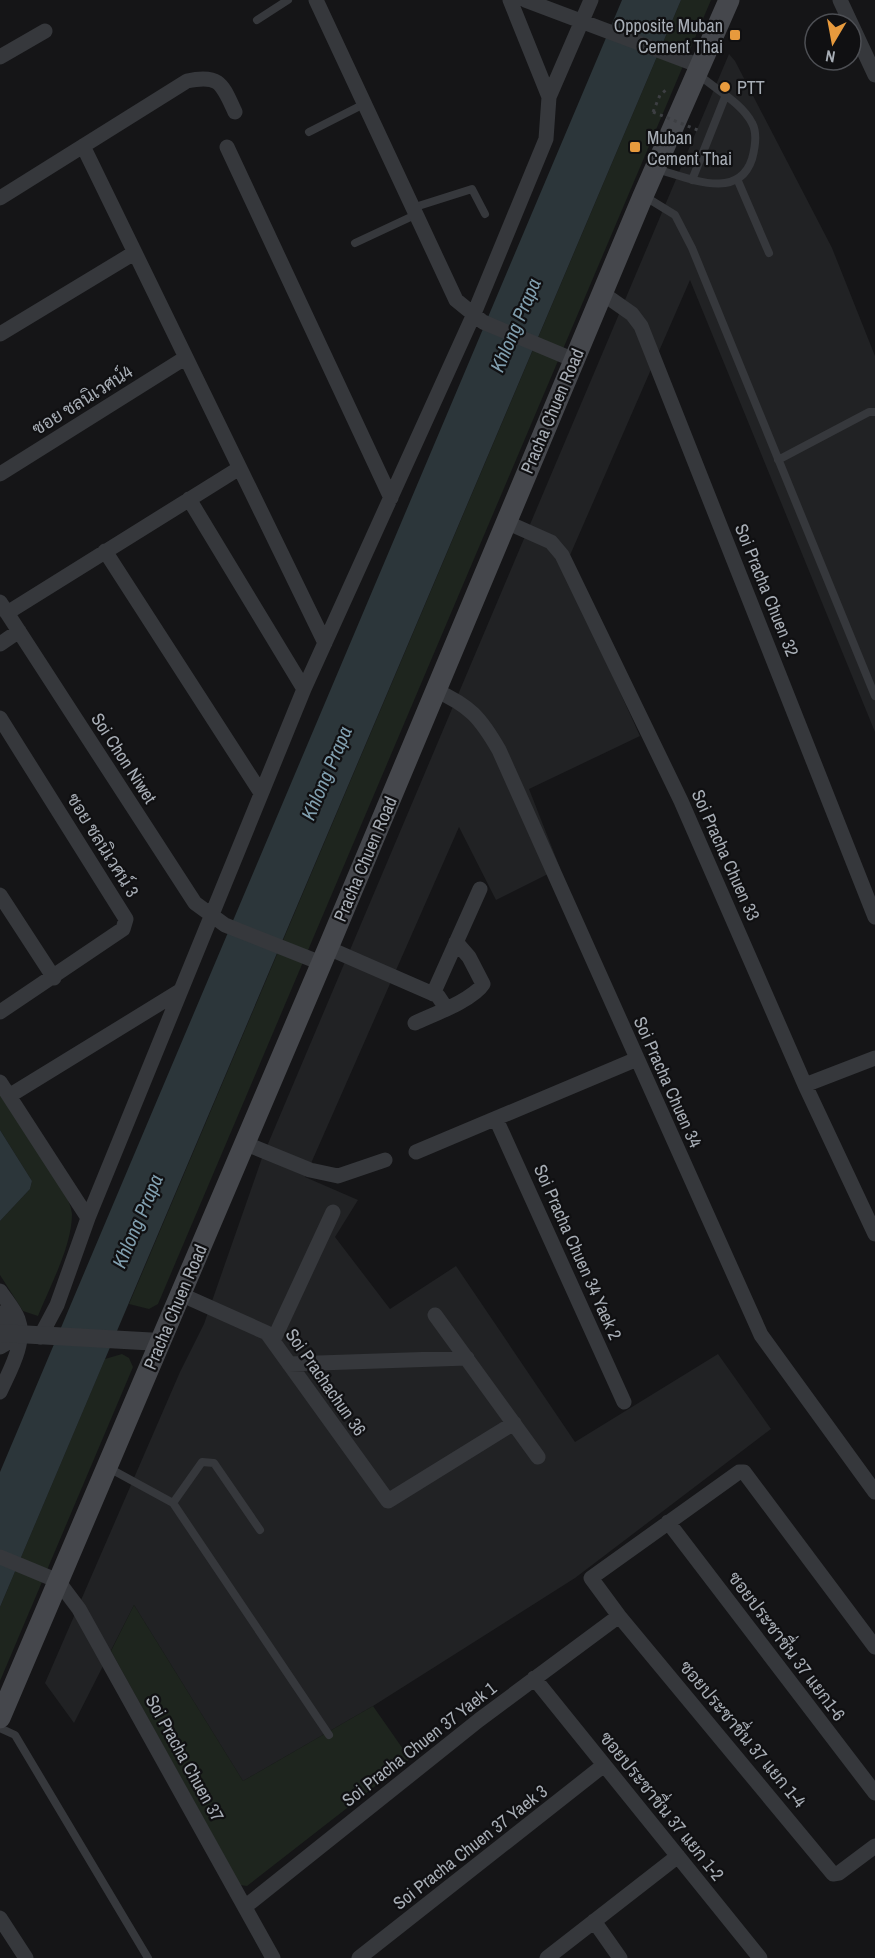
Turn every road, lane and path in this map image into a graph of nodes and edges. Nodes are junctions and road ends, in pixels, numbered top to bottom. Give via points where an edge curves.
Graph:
1 (288, 0) edge
2 (316, 0) edge
3 (510, 0) edge
4 (525, 0) edge
5 (591, 0) edge
6 (729, 0) edge
7 (840, 0) edge
8 (257, 20) dead end
9 (582, 23) junction
10 (45, 31) dead end
11 (0, 57) edge
12 (874, 69) edge
13 (698, 70) junction
14 (667, 88) dead end
15 (549, 97) junction
16 (725, 97) junction
17 (364, 104) junction
18 (235, 112) dead end
19 (700, 131) dead end
20 (309, 132) dead end
21 (83, 146) junction
22 (227, 147) dead end
23 (654, 169) junction
24 (692, 180) junction
25 (738, 181) junction
26 (643, 196) junction
27 (0, 198) edge
28 (414, 212) junction
29 (485, 214) dead end
30 (355, 243) dead end
31 (134, 253) junction
32 (770, 254) dead end
33 (602, 294) junction
34 (478, 319) junction
35 (0, 334) edge
36 (185, 358) junction
37 (574, 360) junction
38 (875, 412) edge
39 (778, 460) junction
40 (238, 469) junction
41 (0, 474) edge
42 (391, 498) junction
43 (189, 499) junction
44 (506, 522) junction
45 (105, 551) junction
46 (4, 608) edge
47 (19, 631) junction
48 (324, 643) junction
49 (0, 644) edge
50 (304, 689) junction
51 (435, 690) junction
52 (875, 696) edge
53 (0, 718) edge
54 (261, 793) junction
55 (480, 889) dead end
56 (0, 895) edge
57 (210, 916) junction
58 (875, 917) edge
59 (456, 942) junction
60 (324, 955) junction
61 (54, 978) junction
62 (180, 991) junction
63 (433, 994) junction
64 (446, 1008) junction
65 (0, 1012) edge
66 (415, 1023) dead end
67 (875, 1058) edge
68 (637, 1059) junction
69 (0, 1082) edge
70 (805, 1085) junction
71 (9, 1096) junction
72 (496, 1119) junction
73 (244, 1143) junction
74 (416, 1152) dead end
75 (385, 1160) dead end
76 (333, 1212) dead end
77 (88, 1218) junction
78 (875, 1234) edge
79 (0, 1291) edge
80 (180, 1294) junction
81 (0, 1313) edge
82 (435, 1315) dead end
83 (0, 1333) edge
84 (20, 1335) junction
85 (47, 1337) junction
86 (273, 1341) junction
87 (160, 1342) junction
88 (0, 1347) edge
89 (467, 1358) junction
90 (289, 1364) junction
91 (0, 1392) edge
92 (624, 1402) dead end
93 (514, 1423) junction
94 (538, 1457) dead end
95 (106, 1467) junction
96 (875, 1492) edge
97 (173, 1503) junction
98 (669, 1522) junction
99 (260, 1530) dead end
100 (0, 1557) edge
101 (58, 1581) junction
102 (619, 1616) junction
103 (875, 1647) edge
104 (534, 1678) junction
105 (0, 1718) edge
106 (0, 1728) edge
107 (329, 1735) dead end
108 (604, 1765) junction
109 (875, 1793) edge
110 (875, 1846) edge
111 (678, 1856) junction
112 (246, 1906) junction
113 (0, 1918) edge
114 (594, 1921) junction
115 (26, 1958) edge
116 (148, 1958) edge
117 (273, 1958) edge
118 (359, 1958) edge
119 (547, 1958) edge
120 (620, 1958) edge
121 (760, 1958) edge

1 - 8 lane
2 - 17 street
3 - 15 street
4 - 9 street
5 - 9 street
6 - 13 main road, Pracha Chuen Road
7 - 12 street
9 - 13 street
9 - 15 street
10 - 11 street
13 - 16 lane
13 - 23 main road, Pracha Chuen Road
14 - 19 path, bridge via 653,112
15 - 34 street via 546,140
16 - 24 lane
16 - 25 lane via 753,124 757,145 748,170
17 - 20 lane
17 - 28 street
18 - 21 street via 224,87 203,77 187,81
21 - 27 street
21 - 31 street
22 - 42 street
23 - 24 lane
23 - 26 main road, Pracha Chuen Road
24 - 25 lane via 723,184
25 - 32 lane
26 - 33 main road, Pracha Chuen Road
26 - 39 lane via 670,211 680,224
28 - 29 lane via 471,189
28 - 30 lane
28 - 34 street via 456,300
31 - 35 street
31 - 36 street
33 - 37 main road, Pracha Chuen Road
33 - 58 street, Soi Pracha Chuen 32 via 632,314 641,326
34 - 37 street
34 - 42 street
36 - 40 street
36 - 41 street, ซอย ชลนิเวศน์4
37 - 44 main road, Pracha Chuen Road
38 - 39 lane
39 - 52 lane
40 - 43 street
40 - 48 street
42 - 48 street
43 - 45 street
43 - 50 street
44 - 51 main road, Pracha Chuen Road
44 - 70 street, Soi Pracha Chuen 33 via 551,542 562,555 681,801
45 - 46 street
45 - 54 street
46 - 47 street, Soi Chon Niwet
47 - 49 street
47 - 57 street, Soi Chon Niwet via 195,903
48 - 50 street
50 - 54 street
51 - 60 main road, Pracha Chuen Road
51 - 68 street, Soi Pracha Chuen 34 via 463,703 477,716 499,750
53 - 61 street, ซอย ชลนิเวศน์ 3 via 126,919 123,929
54 - 57 street
55 - 59 street
56 - 61 street
57 - 60 street, Soi Chon Niwet via 288,949
57 - 62 street
59 - 63 street
59 - 64 street via 483,984 480,990
60 - 63 street, Soi Chon Niwet
60 - 73 main road, Pracha Chuen Road
61 - 65 street, ซอย ชลนิเวศน์ 3
62 - 71 street
62 - 77 street
63 - 64 street
64 - 66 street
67 - 70 street
68 - 72 street
68 - 96 street, Soi Pracha Chuen 34 via 761,1335
69 - 71 street
70 - 78 street, Soi Pracha Chuen 33
71 - 77 street
72 - 74 street
72 - 92 street, Soi Pracha Chuen 34 Yaek 2
73 - 75 street via 310,1170 338,1176
73 - 80 main road, Pracha Chuen Road
76 - 86 street
77 - 85 street
79 - 84 street via 19,1321
80 - 86 street, Soi Prachachun 36 via 252,1324
80 - 87 main road, Pracha Chuen Road
81 - 84 street
82 - 89 street
83 - 84 street
84 - 85 street
84 - 88 street
84 - 91 street
85 - 87 street
86 - 90 street, Soi Prachachun 36
87 - 95 main road, Pracha Chuen Road
89 - 90 street
89 - 93 street
90 - 93 street, Soi Prachachun 36 via 388,1501
93 - 94 street
95 - 97 lane
95 - 101 main road, Pracha Chuen Road
97 - 99 lane via 202,1462 214,1463
97 - 107 lane
98 - 102 street, ซอยประชาชื่น 37 แยก 1-4 via 591,1578
98 - 103 street via 744,1472
98 - 109 street, ซอยประชาชื่น 37 แยก1-6
100 - 101 street
101 - 105 main road, Pracha Chuen Road
101 - 112 street, Soi Pracha Chuen 37 via 79,1609
102 - 104 street, Soi Pracha Chuen 37 Yaek 1
102 - 110 street, ซอยประชาชื่น 37 แยก 1-4 via 833,1874
104 - 108 street, ซอยประชาชื่น 37 แยก 1-2
104 - 112 street, Soi Pracha Chuen 37 Yaek 1
106 - 116 lane via 15,1735
108 - 111 street, ซอยประชาชื่น 37 แยก 1-2
108 - 118 street, Soi Pracha Chuen 37 Yaek 3
111 - 114 street
111 - 121 street, ซอยประชาชื่น 37 แยก 1-2
112 - 117 street, Soi Pracha Chuen 37
113 - 115 street
114 - 119 street
114 - 120 street

